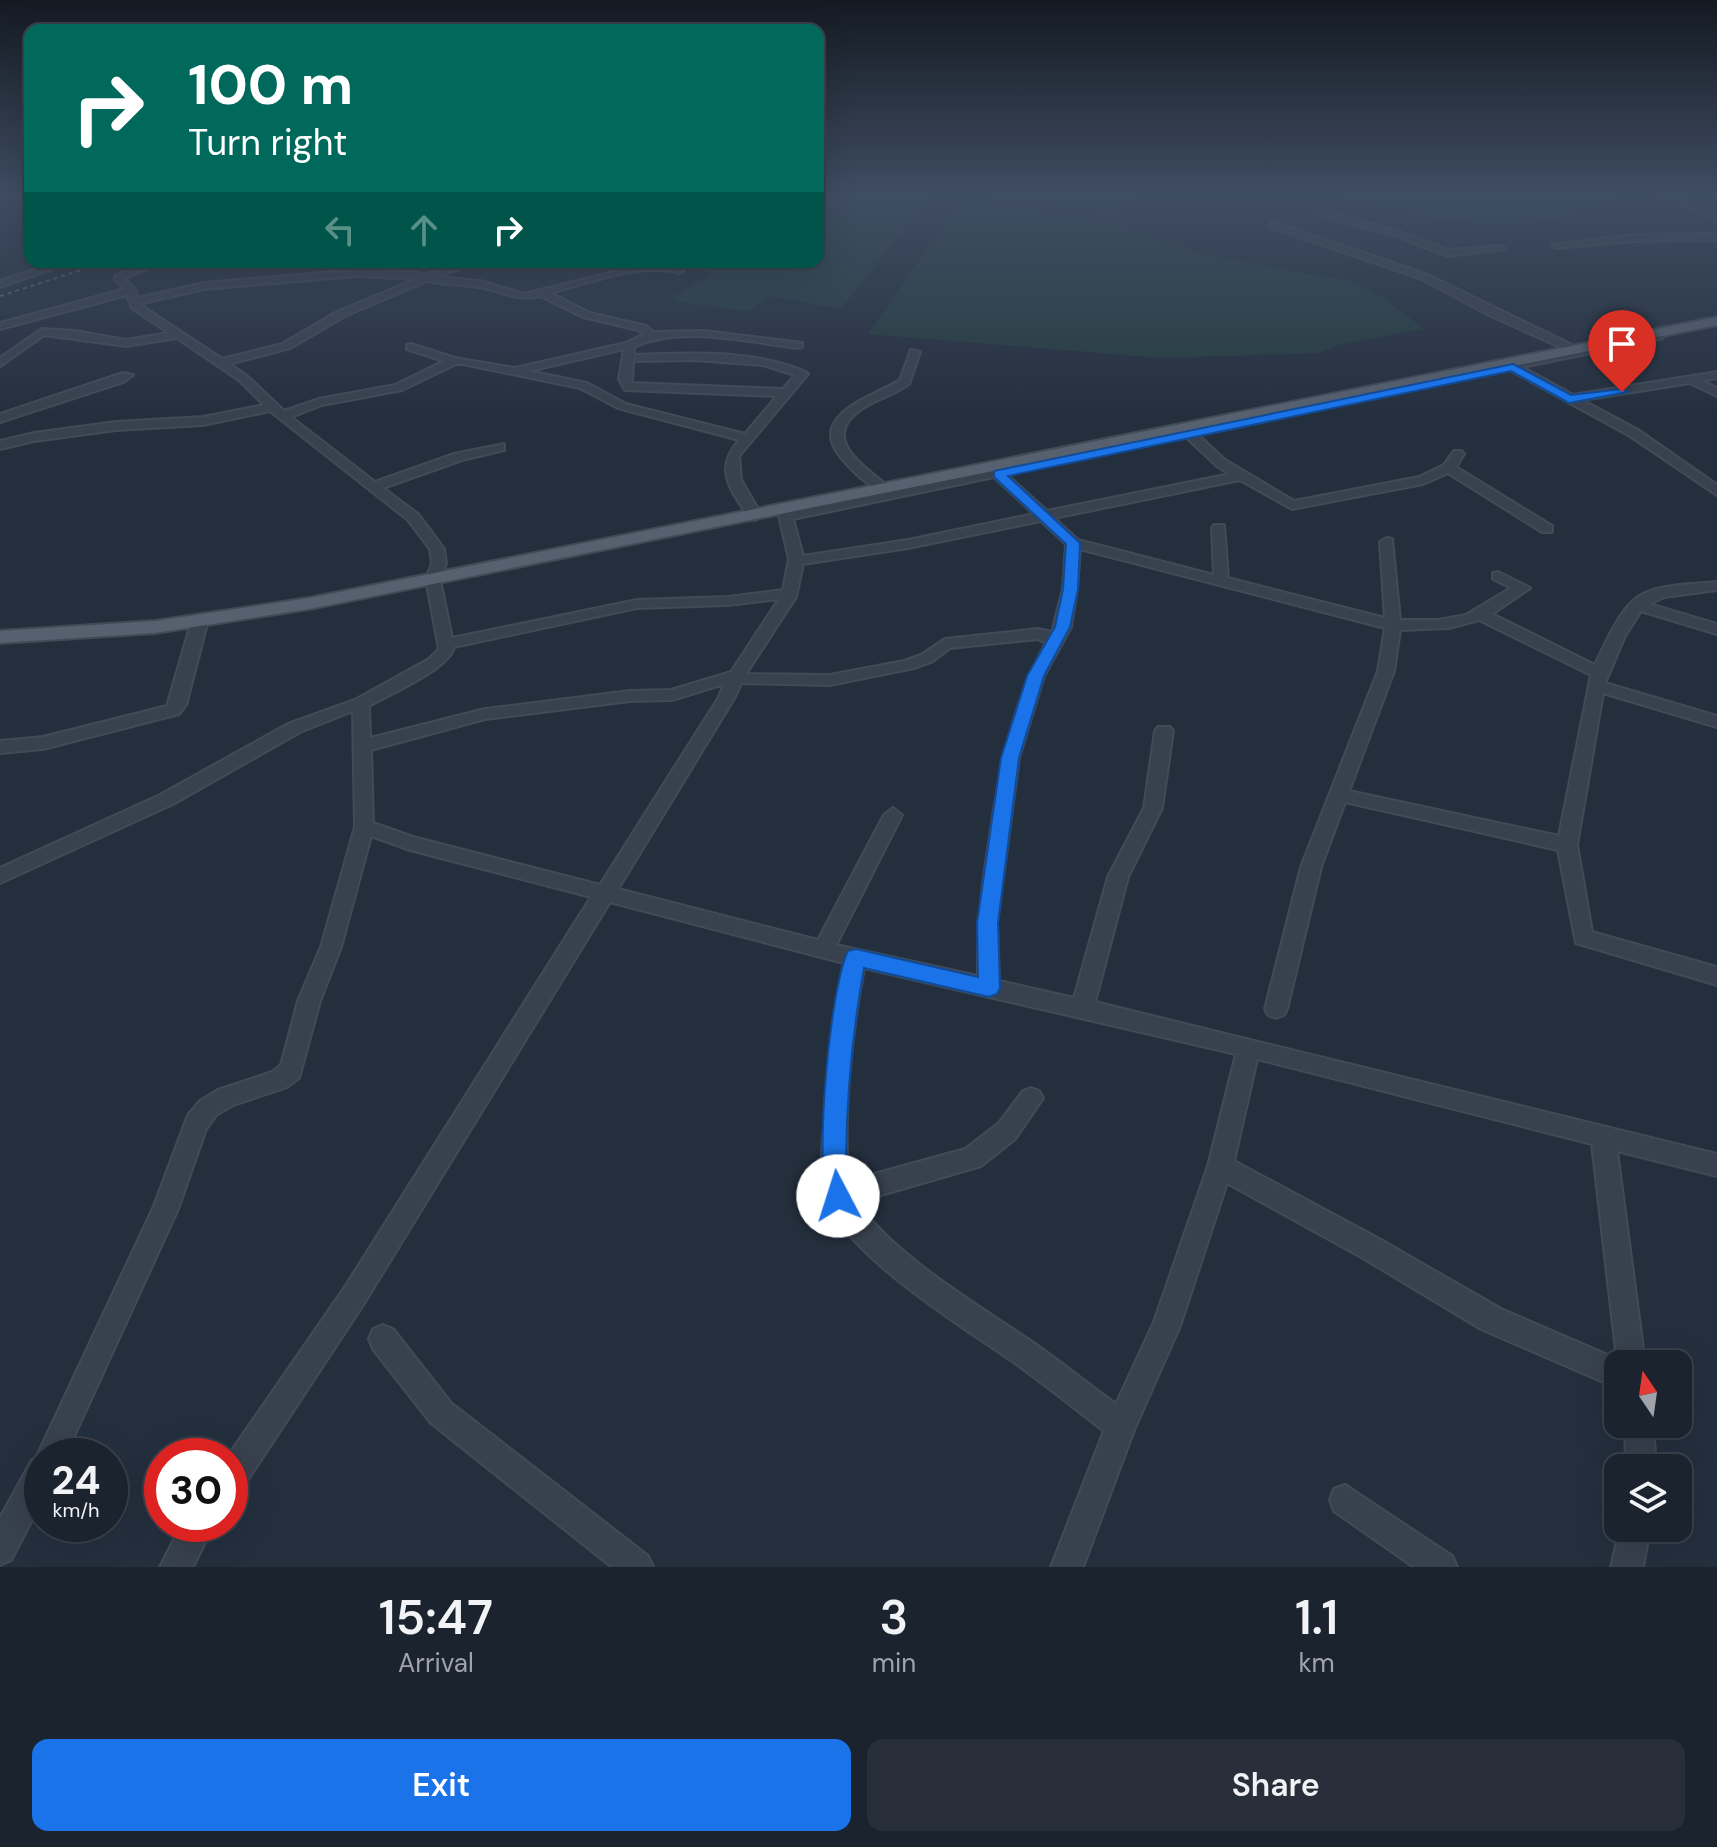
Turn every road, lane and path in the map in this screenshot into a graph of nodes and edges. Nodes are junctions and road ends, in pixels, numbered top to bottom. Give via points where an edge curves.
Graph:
1 (1398, 267) edge
2 (49, 268) edge
3 (142, 268) edge
4 (325, 268) edge
5 (458, 268) edge
6 (642, 268) edge
7 (674, 268) edge
8 (679, 270) dead end
9 (0, 274) edge
10 (319, 275) junction
11 (18, 278) junction
12 (427, 278) junction
13 (0, 284) edge
14 (542, 293) junction
15 (132, 297) junction
16 (1717, 323) edge
17 (0, 326) edge
18 (178, 335) junction
19 (651, 335) junction
20 (798, 345) dead end
21 (411, 347) dead end
22 (1575, 350) junction
23 (630, 352) junction
24 (915, 352) dead end
25 (454, 361) junction
26 (0, 363) edge
27 (221, 363) junction
28 (1513, 367) junction
29 (516, 371) junction
30 (127, 375) dead end
31 (1717, 375) edge
32 (1691, 379) junction
33 (788, 393) junction
34 (1717, 393) edge
35 (1569, 399) junction
36 (276, 412) junction
37 (0, 418) edge
38 (1191, 435) junction
39 (747, 438) junction
40 (0, 445) edge
41 (500, 447) dead end
42 (1458, 454) dead end
43 (1449, 468) junction
44 (998, 474) junction
45 (1239, 476) junction
46 (373, 487) junction
47 (883, 489) junction
48 (1717, 491) edge
49 (1041, 515) junction
50 (755, 516) junction
51 (1219, 528) dead end
52 (1547, 529) dead end
53 (1387, 542) dead end
54 (1073, 543) junction
55 (796, 561) junction
56 (1498, 576) dead end
57 (433, 580) junction
58 (1221, 581) junction
59 (1717, 586) edge
60 (788, 594) junction
61 (1637, 605) junction
62 (1481, 615) junction
63 (200, 620) junction
64 (1393, 625) junction
65 (1717, 629) edge
66 (0, 637) edge
67 (1054, 642) junction
68 (447, 644) junction
69 (733, 676) junction
70 (1598, 680) junction
71 (361, 704) junction
72 (1717, 722) edge
73 (1164, 731) dead end
74 (0, 747) edge
75 (360, 747) junction
76 (1340, 795) junction
77 (893, 815) dead end
78 (364, 827) junction
79 (1567, 845) junction
80 (0, 876) edge
81 (605, 893) junction
82 (823, 950) junction
83 (856, 957) junction
84 (1717, 976) edge
85 (989, 988) junction
86 (1082, 1009) junction
87 (1276, 1009) dead end
88 (1249, 1047) junction
89 (1031, 1098) dead end
90 (1603, 1136) junction
91 (1717, 1165) edge
92 (1220, 1166) junction
93 (838, 1196) junction
94 (383, 1339) dead end
95 (1629, 1350) edge
96 (1604, 1368) edge
97 (1121, 1426) junction
98 (58, 1438) edge
99 (248, 1452) edge
100 (1345, 1500) dead end
101 (24, 1504) edge
102 (189, 1542) edge
103 (1632, 1542) edge
104 (0, 1549) edge
105 (176, 1567) edge
106 (637, 1567) edge
107 (1067, 1567) edge
108 (1441, 1567) edge
109 (1627, 1567) edge

1 - 22 street
2 - 11 street
3 - 15 street via 118,278
4 - 10 street
5 - 12 street
6 - 14 street
7 - 8 street
9 - 11 street
10 - 12 street
10 - 15 street
11 - 13 street
12 - 14 street via 480,284 518,297
12 - 27 street via 341,314 286,346
14 - 19 street via 587,315
15 - 17 street
15 - 18 street via 143,313
16 - 22 main road
16 - 28 street
18 - 26 street via 126,343 42,332
18 - 27 street
19 - 20 street via 704,334
19 - 23 street
21 - 25 street
22 - 47 main road
23 - 29 street
23 - 33 street via 724,357 790,368 802,374
23 - 33 street via 622,375 629,388
24 - 47 street via 905,382 858,406 837,428 836,441 848,461
25 - 29 street
25 - 36 street via 398,388
27 - 36 street
28 - 35 street
28 - 38 street
29 - 39 street via 583,385 622,406
30 - 37 street
31 - 32 street
32 - 34 street
32 - 35 street
33 - 39 street
35 - 48 street via 1634,433
36 - 40 street via 116,426
36 - 46 street
38 - 44 street
38 - 45 street
39 - 50 street via 730,468
41 - 46 street
42 - 43 street
43 - 45 street via 1423,480 1292,505
43 - 52 street
44 - 49 street
44 - 55 street via 786,516
45 - 49 street
46 - 57 street via 431,538 439,563
47 - 50 main road
49 - 54 street
49 - 55 street
50 - 57 main road
51 - 58 street
53 - 64 street
54 - 58 street
54 - 67 street via 1063,627
55 - 60 street
56 - 62 street via 1523,588
57 - 63 main road
57 - 68 street
58 - 64 street
59 - 61 street via 1661,593
60 - 68 street via 637,604
60 - 69 street via 785,606
61 - 65 street
61 - 70 street
62 - 64 street via 1438,625
62 - 70 street
63 - 66 main road via 79,636
63 - 74 street via 173,710 43,743
64 - 76 street via 1386,671
67 - 69 street via 1038,634 945,644 908,665 830,680
67 - 85 street via 1036,676 1010,758 987,923
68 - 71 street via 435,662
69 - 75 street via 672,695 471,717
69 - 81 street via 727,697
70 - 72 street
70 - 79 street
71 - 75 street
71 - 80 street via 315,719 187,788
73 - 86 street via 1153,808 1118,877
75 - 78 street
76 - 79 street
76 - 87 street via 1311,867
77 - 82 street
78 - 81 street
78 - 98 street via 291,1071 226,1097 196,1123 165,1209
79 - 84 street via 1583,937
81 - 82 street
81 - 99 street via 354,1296
82 - 83 street
83 - 85 street
83 - 93 street via 839,1084 834,1158
85 - 86 street
86 - 88 street
88 - 90 street
88 - 92 street
89 - 93 street via 1007,1131 972,1158
90 - 91 street
90 - 95 street
92 - 96 street via 1491,1319
92 - 97 street via 1166,1326
93 - 97 street via 864,1235
94 - 106 street via 441,1413
97 - 107 street
100 - 108 street
101 - 104 street
102 - 105 street
103 - 109 street

